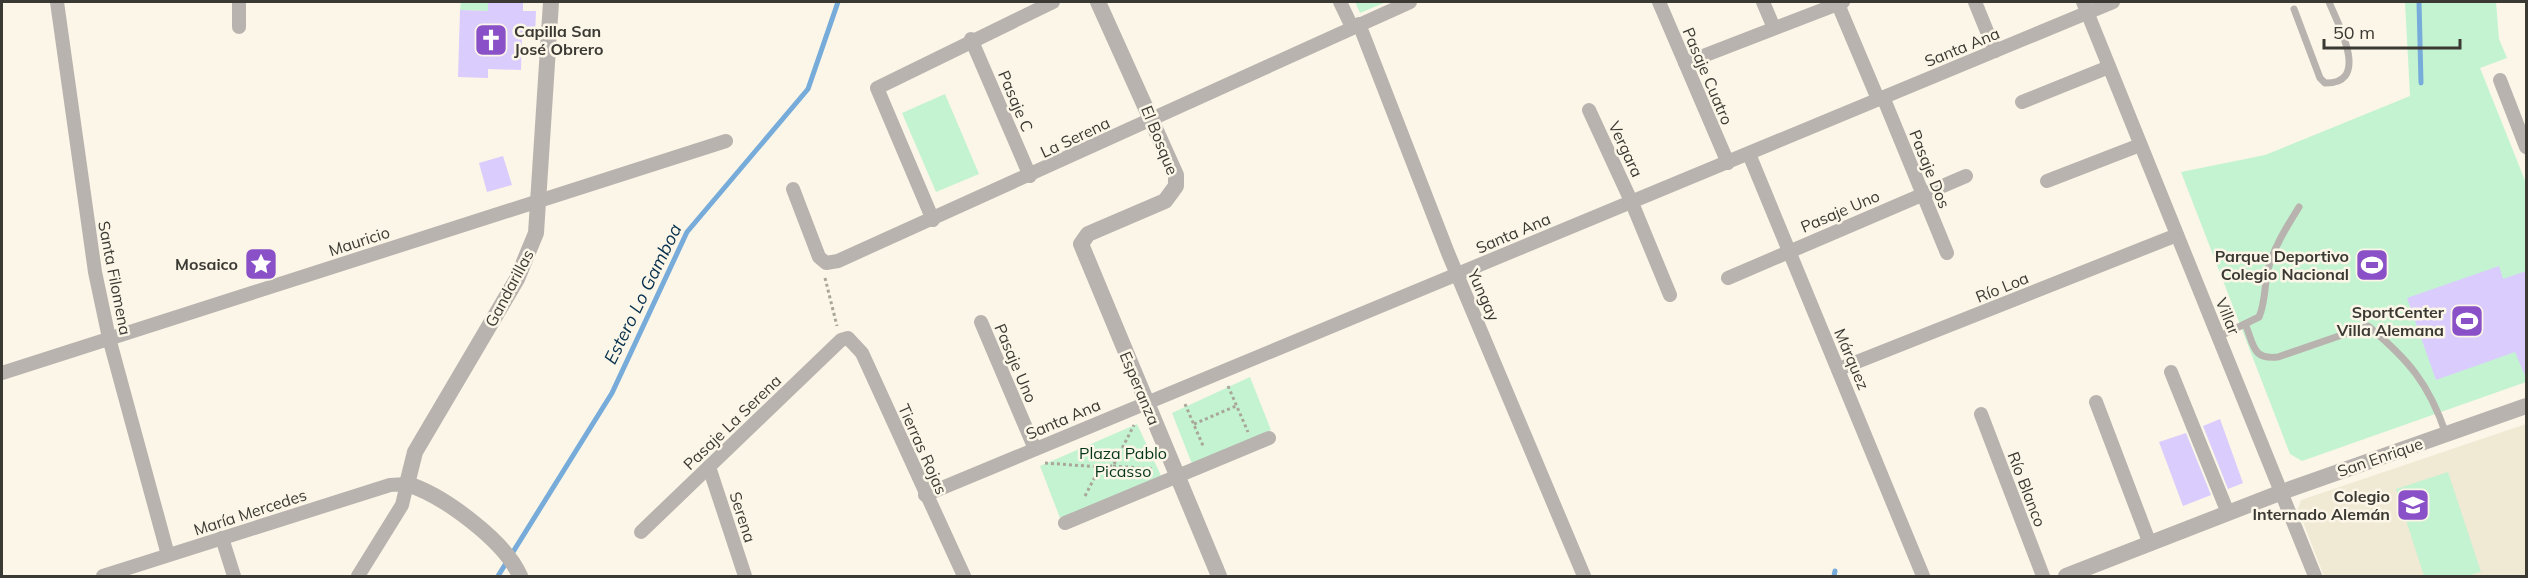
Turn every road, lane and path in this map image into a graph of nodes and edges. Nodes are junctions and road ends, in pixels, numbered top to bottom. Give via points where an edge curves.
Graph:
1 (57, 2) edge
2 (239, 2) edge
3 (551, 2) edge
4 (1053, 2) edge
5 (1098, 2) edge
6 (1340, 2) edge
7 (1410, 2) edge
8 (1659, 2) edge
9 (1763, 2) edge
10 (1839, 2) edge
11 (1975, 2) edge
12 (2113, 2) edge
13 (2329, 2) edge
14 (2085, 7) edge
15 (2294, 9) dead end
16 (1356, 26) junction
17 (239, 27) dead end
18 (1774, 28) junction
19 (971, 39) junction
20 (1995, 51) junction
21 (1684, 63) junction
22 (2109, 67) junction
23 (2500, 80) dead end
24 (1881, 98) junction
25 (2022, 102) dead end
26 (1589, 110) dead end
27 (1152, 119) junction
28 (726, 141) dead end
29 (2140, 145) junction
30 (2526, 147) edge
31 (1749, 154) junction
32 (1728, 163) junction
33 (1030, 176) junction
34 (1966, 176) dead end
35 (2047, 181) dead end
36 (793, 189) dead end
37 (1923, 194) junction
38 (539, 201) junction
39 (1632, 203) junction
40 (2299, 207) dead end
41 (933, 220) junction
42 (1088, 234) joint
43 (2177, 235) junction
44 (1788, 251) junction
45 (1947, 253) dead end
46 (826, 263) junction
47 (1458, 274) junction
48 (1728, 278) dead end
49 (1670, 295) dead end
50 (981, 322) dead end
51 (2246, 326) junction
52 (2218, 337) junction
53 (109, 338) junction
54 (845, 339) junction
55 (1839, 369) junction
56 (1222, 371) junction
57 (2171, 372) dead end
58 (2, 373) edge
59 (1179, 388) junction
60 (1146, 402) junction
61 (2096, 402) dead end
62 (1236, 405) junction
63 (2526, 406) edge
64 (1981, 414) dead end
65 (1194, 424) junction
66 (2446, 434) junction
67 (1269, 438) dead end
68 (1253, 445) junction
69 (1035, 449) junction
70 (1210, 463) junction
71 (1113, 466) junction
72 (709, 467) junction
73 (1100, 467) junction
74 (1178, 477) junction
75 (407, 484) junction
76 (2282, 492) junction
77 (925, 495) junction
78 (2228, 513) junction
79 (1069, 522) joint
80 (641, 532) dead end
81 (222, 538) junction
82 (2150, 544) junction
83 (168, 555) junction
84 (519, 575) edge
85 (103, 576) edge
86 (234, 576) edge
87 (358, 576) edge
88 (745, 576) edge
89 (964, 576) edge
90 (1219, 576) edge
91 (1584, 576) edge
92 (1923, 576) edge
93 (2043, 576) edge
94 (2066, 576) edge
95 (2315, 576) edge

1 - 53 street, Santa Filomena via 86,219
2 - 17 street
3 - 38 street, Gandarillas
4 - 19 street
5 - 27 street, El Bosque
6 - 16 street, Yungay
7 - 16 street, La Serena
8 - 21 street, Pasaje Cuatro
9 - 18 street
10 - 18 street
10 - 24 street
11 - 20 street
12 - 14 street, Santa Ana
13 - 15 lane via 2350,62 2346,72 2331,83 2320,78
14 - 20 street, Santa Ana
14 - 22 street, Villar
16 - 27 street, La Serena
16 - 47 street, Yungay
18 - 21 street
19 - 33 street, Pasaje C
19 - 41 street via 877,88
20 - 24 street, Santa Ana
21 - 32 street, Pasaje Cuatro
22 - 25 street
22 - 29 street, Villar
23 - 30 street
24 - 31 street, Santa Ana
24 - 37 street, Pasaje Dos
26 - 39 street, Vergara
27 - 33 street, La Serena
27 - 42 street, El Bosque via 1176,175 1172,194 1165,201
28 - 38 street, Mauricio
29 - 35 street
29 - 43 street, Villar
31 - 32 street, Santa Ana
31 - 44 street, Márquez
32 - 39 street, Santa Ana
33 - 41 street, La Serena
34 - 37 street, Pasaje Uno
36 - 46 street via 819,257
37 - 44 street, Pasaje Uno
37 - 45 street, Pasaje Dos
38 - 53 street, Mauricio
38 - 75 street, Gandarillas via 536,233 527,259 415,453
39 - 47 street, Santa Ana
39 - 49 street, Vergara
40 - 51 lane via 2268,267 2259,318
41 - 46 street, La Serena
42 - 60 street, Esperanza via 1081,244 1085,258
43 - 52 street, Villar
43 - 55 street, Río Loa
44 - 48 street, Pasaje Uno
44 - 55 street, Márquez
46 - 54 path via 825,284
47 - 56 street, Santa Ana
47 - 91 street, Yungay
50 - 69 street, Pasaje Uno
51 - 52 lane
51 - 66 lane via 2259,355 2265,359 2368,326 2415,370 2435,402
52 - 76 street, Villar
53 - 58 street, Mauricio
53 - 83 street, Santa Filomena
54 - 72 street, Pasaje La Serena
54 - 77 street, Tierras Rojas via 862,353
55 - 92 street, Márquez
56 - 59 street, Santa Ana
56 - 62 path
57 - 78 street
59 - 60 street, Santa Ana
59 - 65 path
60 - 69 street, Santa Ana
60 - 71 path
60 - 74 street, Esperanza
61 - 82 street
62 - 65 path
62 - 68 path
63 - 66 street, San Enrique
64 - 93 street, Río Blanco
65 - 70 path
66 - 76 street, San Enrique
67 - 68 street
68 - 70 street
69 - 73 path via 1041,463
69 - 77 street, Santa Ana
70 - 74 street
71 - 73 path
71 - 74 path via 1155,469
72 - 80 street, Pasaje La Serena
72 - 88 street, Serena
73 - 79 path
74 - 79 street
74 - 90 street, Esperanza
75 - 81 street, María Mercedes via 390,485
75 - 84 street via 434,495 500,548
75 - 87 street via 402,505
76 - 78 street, San Enrique
76 - 95 street, Villar
77 - 89 street, Tierras Rojas
78 - 82 street, San Enrique
81 - 83 street, María Mercedes
81 - 86 street
82 - 94 street, San Enrique
83 - 85 street, María Mercedes

